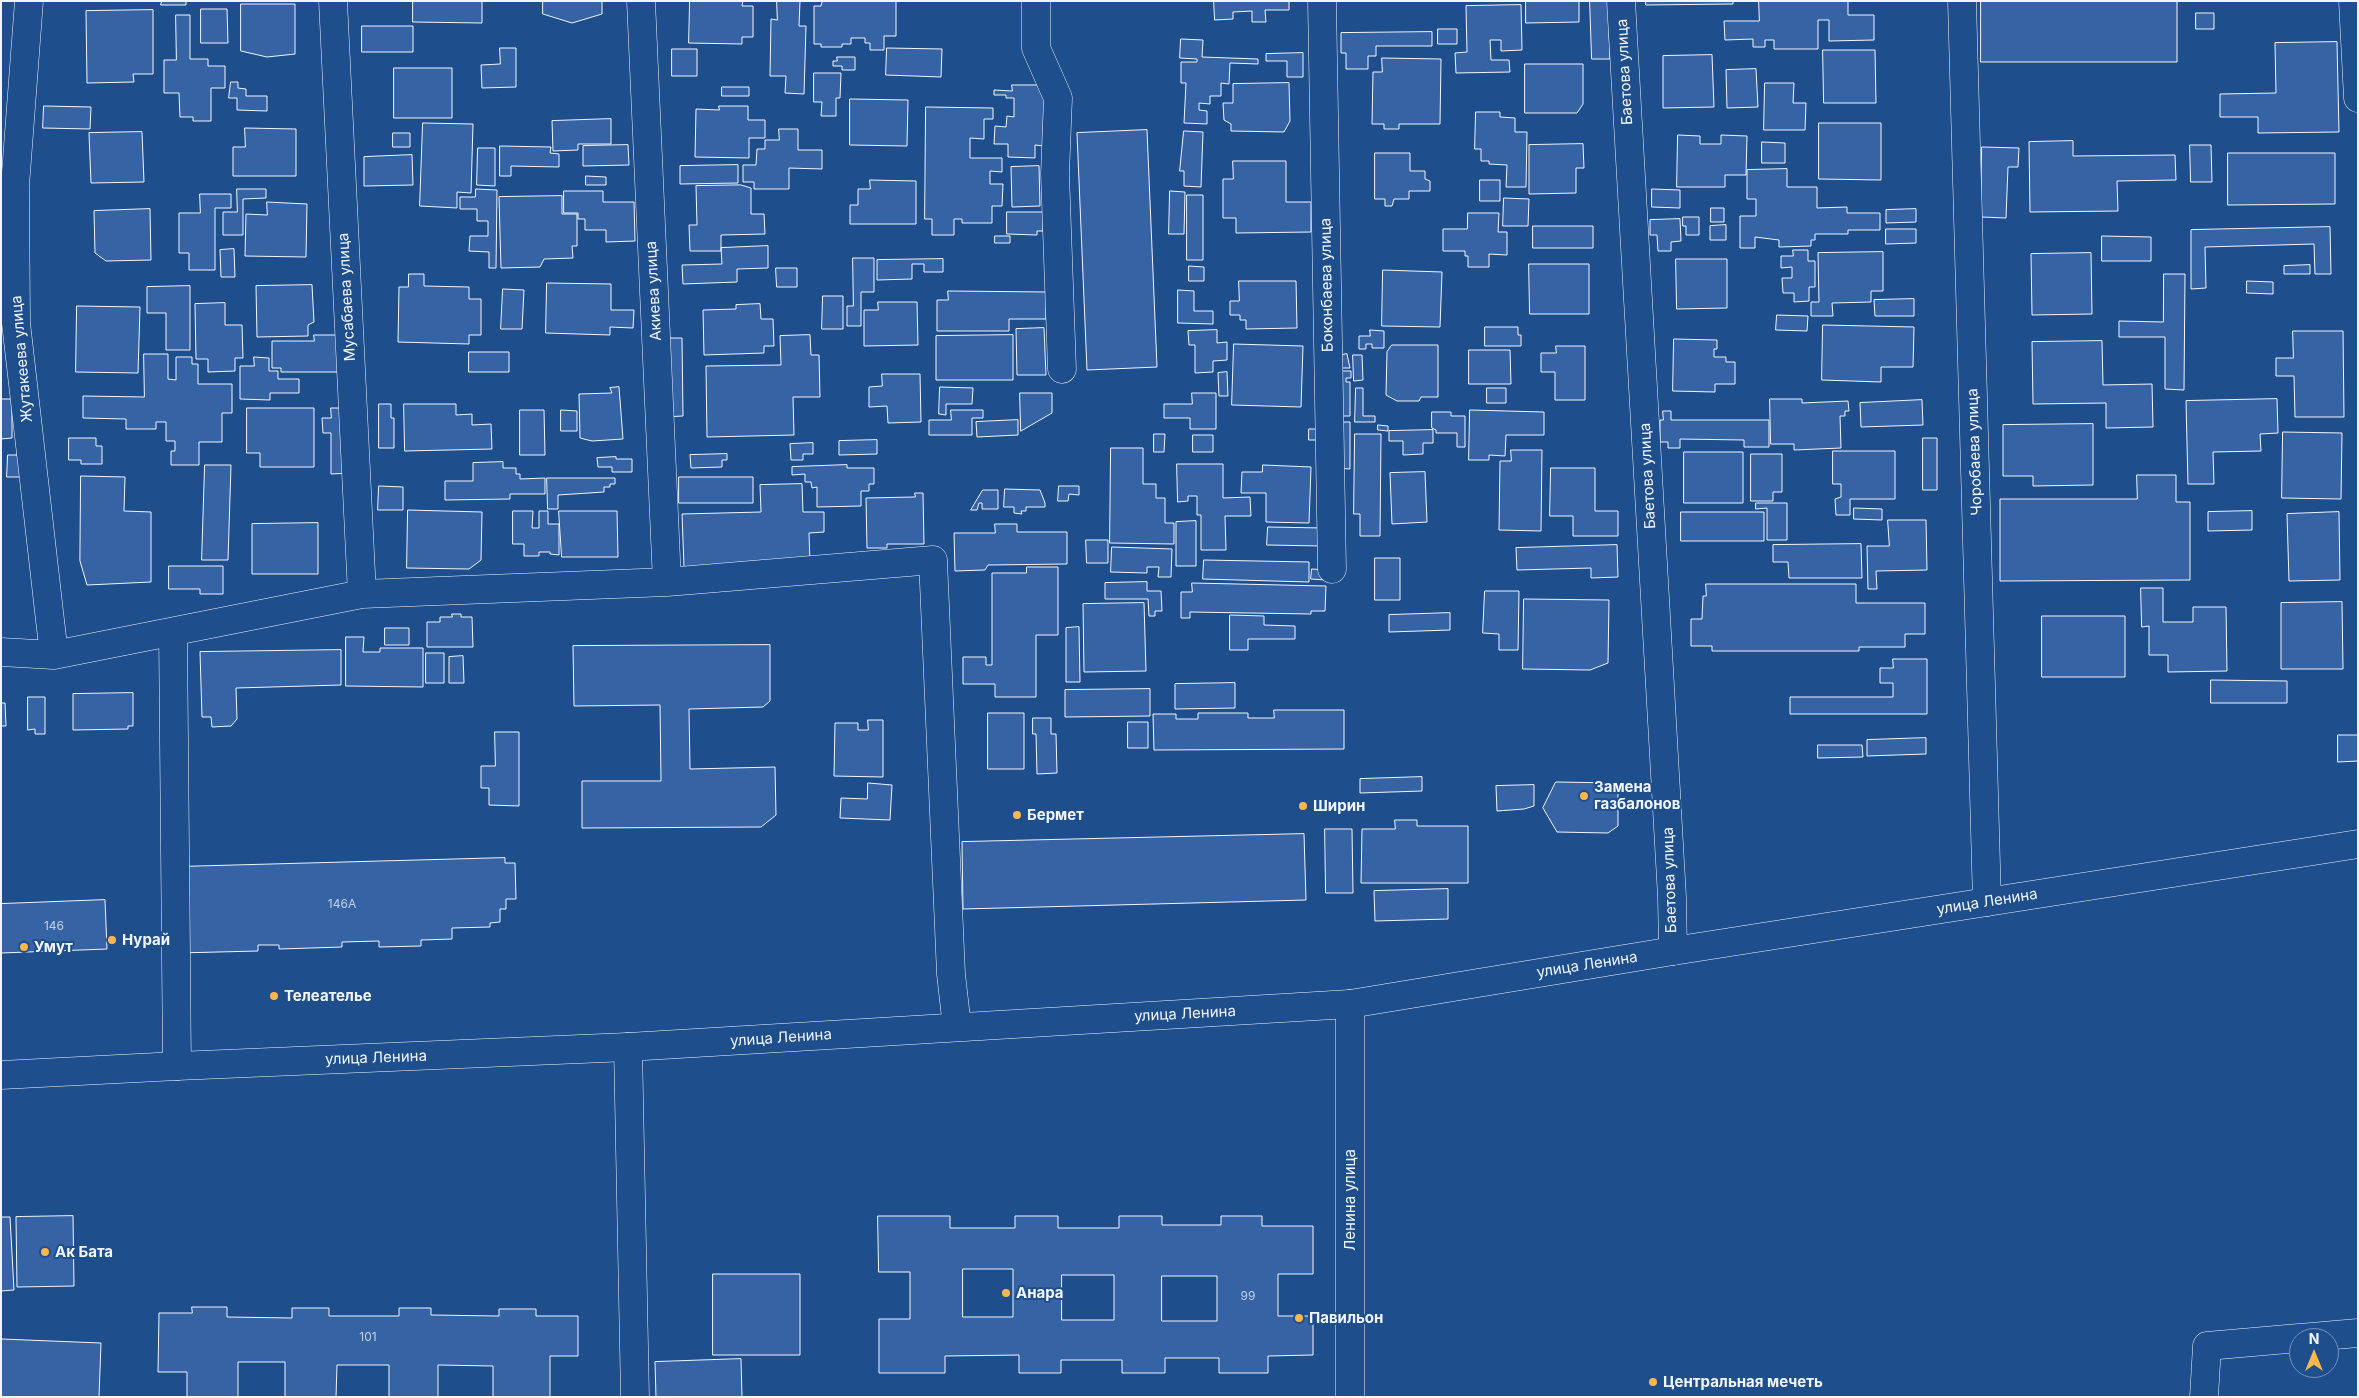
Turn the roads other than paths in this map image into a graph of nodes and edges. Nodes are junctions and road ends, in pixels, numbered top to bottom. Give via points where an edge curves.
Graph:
1 (29, 1) edge
2 (333, 1) edge
3 (641, 1) edge
4 (1036, 1) edge
5 (1322, 1) edge
6 (1621, 1) edge
7 (1962, 1) edge
8 (2353, 1) edge
9 (2358, 98) edge
10 (1062, 369) dead end
11 (1332, 569) dead end
12 (667, 582) junction
13 (362, 594) junction
14 (173, 632) junction
15 (1, 652) edge
16 (54, 655) junction
17 (2358, 844) edge
18 (1987, 902) junction
19 (1673, 951) junction
20 (1350, 1004) junction
21 (957, 1027) junction
22 (628, 1048) junction
23 (177, 1066) junction
24 (1, 1076) edge
25 (2358, 1333) edge
26 (2339, 1335) edge
27 (2289, 1339) edge
28 (635, 1397) edge
29 (1350, 1397) edge
30 (2204, 1397) edge

1 - 16 street, Жутакеева улица via 15,186 16,323
2 - 13 street, Мусабаева улица
3 - 12 street, Акиева улица
4 - 10 street via 1036,48 1058,98 1055,174
5 - 11 street, Боконбаева улица
6 - 19 street, Баетова улица
7 - 18 street, Чоробаева улица
8 - 9 street
12 - 13 street
12 - 21 street via 933,560 951,974
13 - 14 street
14 - 16 street
14 - 23 street
15 - 16 street
17 - 18 street, улица Ленина
18 - 19 street, улица Ленина
19 - 20 street, улица Ленина
20 - 21 street, улица Ленина
20 - 29 street, Ленина улица
21 - 22 street, улица Ленина
22 - 23 street, улица Ленина
22 - 28 street
23 - 24 street, улица Ленина
25 - 26 street
27 - 30 street via 2207,1346

